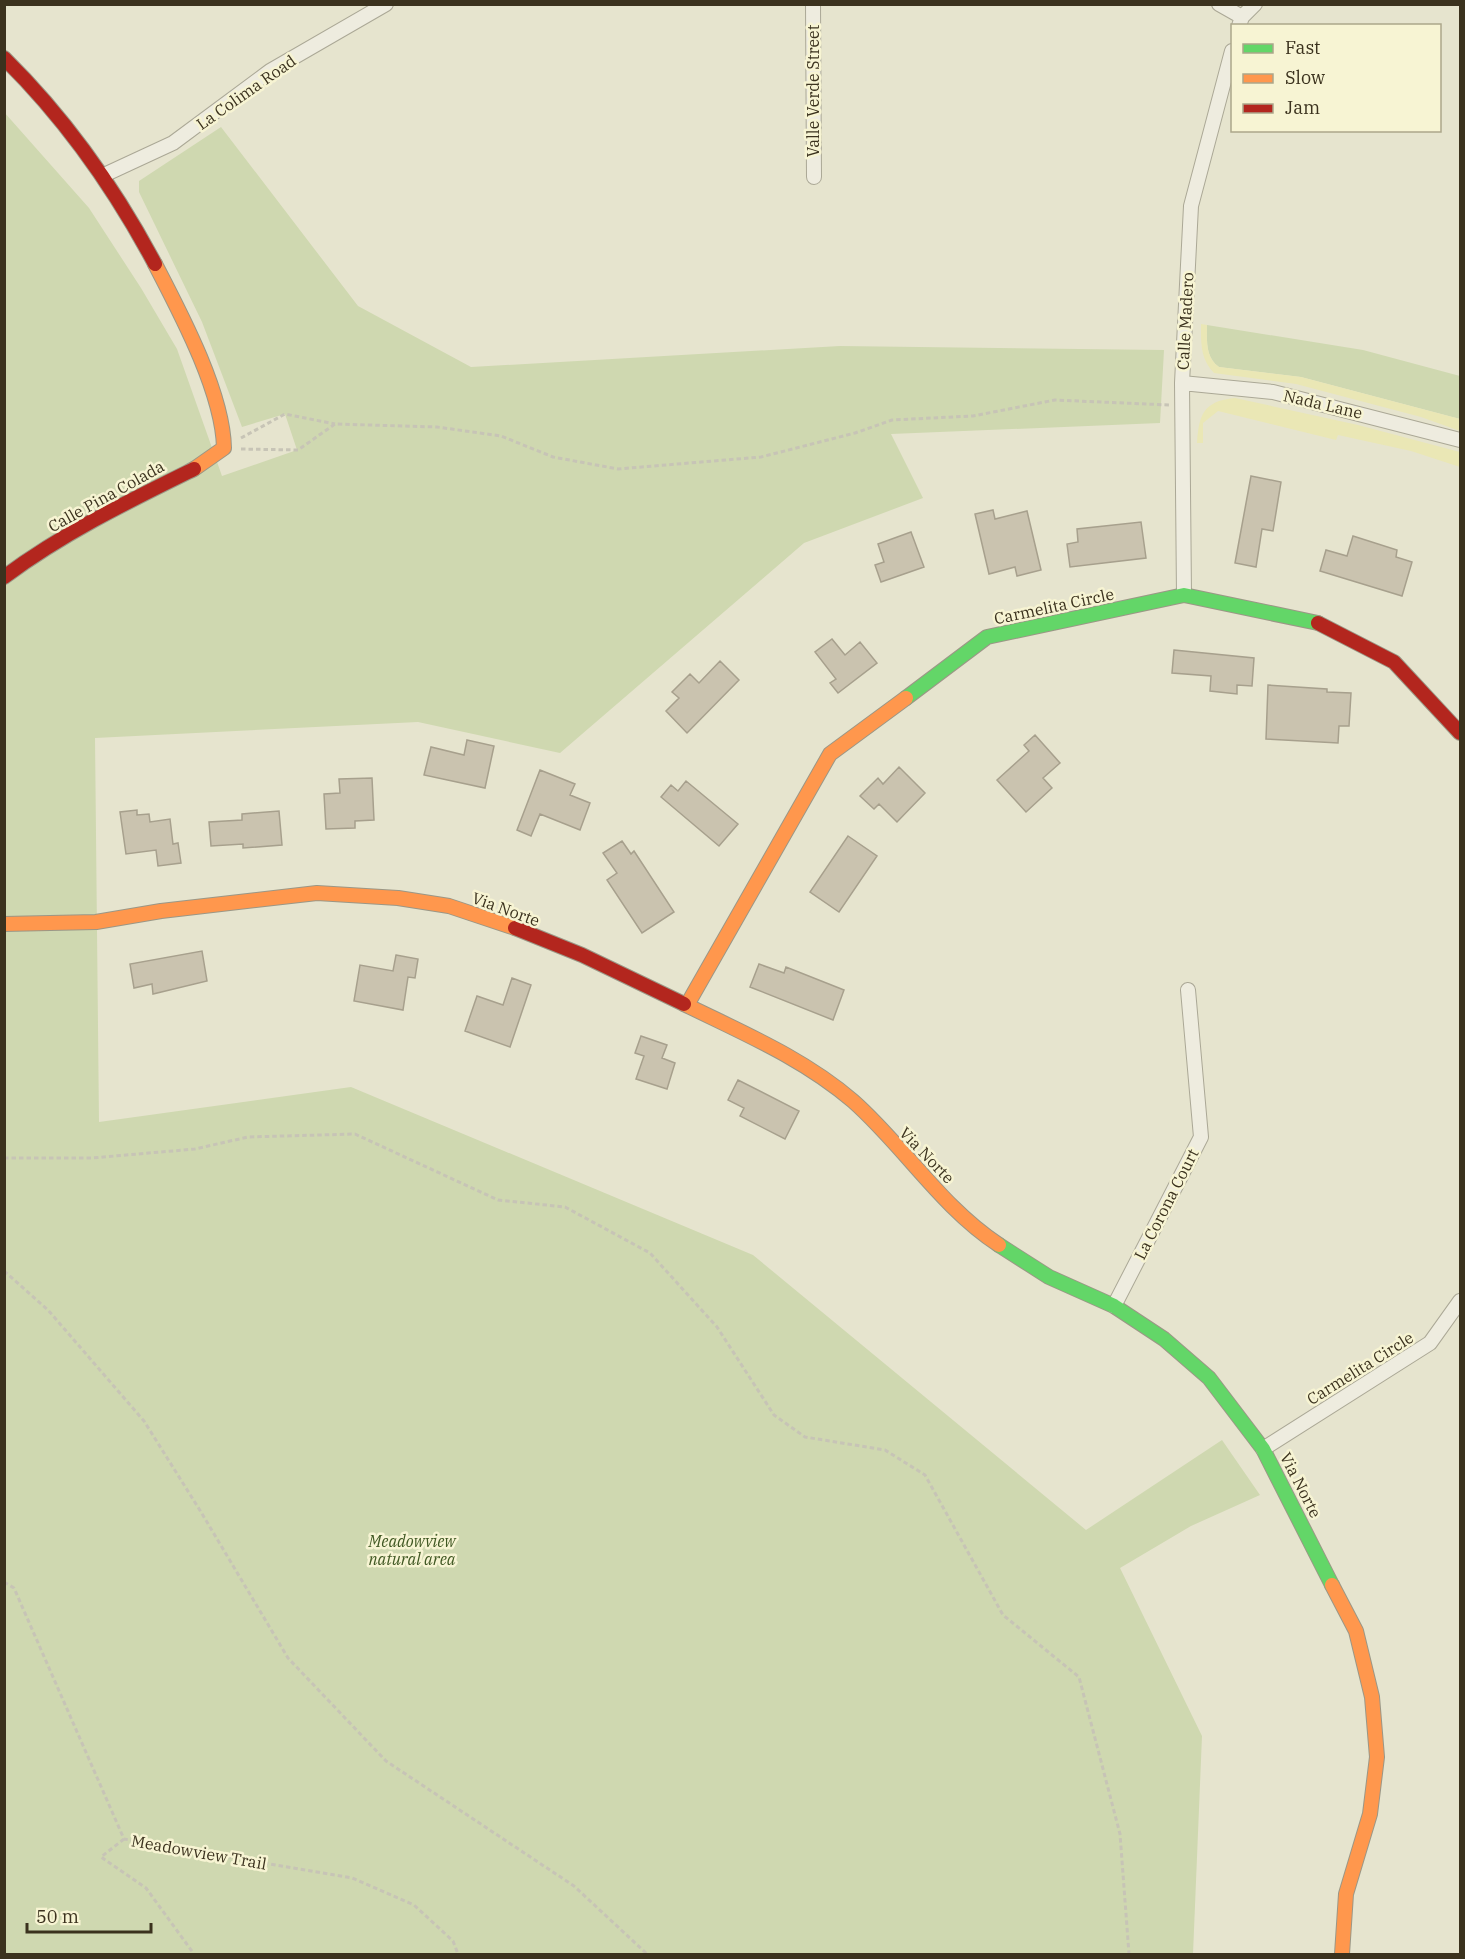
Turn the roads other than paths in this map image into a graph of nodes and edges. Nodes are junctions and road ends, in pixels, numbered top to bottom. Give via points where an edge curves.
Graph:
1 (386, 4) edge
2 (813, 4) edge
3 (1219, 4) edge
4 (1255, 4) edge
5 (1240, 21) edge
6 (4, 58) edge
7 (1231, 58) edge
8 (104, 175) junction
9 (814, 177) dead end
10 (1182, 382) junction
11 (1461, 440) edge
12 (4, 577) edge
13 (1184, 596) junction
14 (1461, 733) edge
15 (4, 924) edge
16 (1188, 990) dead end
17 (687, 1005) junction
18 (1461, 1301) edge
19 (1114, 1306) junction
20 (1263, 1449) junction
21 (1342, 1954) edge

1 - 8 street, La Colima Road via 270,71 173,143
2 - 9 street, Valle Verde Street
3 - 5 street
4 - 5 street
6 - 8 street via 65,122
7 - 10 street, Calle Madero via 1191,206
8 - 12 street, Calle Pina Colada via 167,282 204,369 225,432 224,448 211,462 106,511
10 - 11 street, Nada Lane via 1274,392
10 - 13 street, Calle Madero
13 - 14 street, Carmelita Circle via 1318,623 1394,662
13 - 17 street, Carmelita Circle via 987,637 830,754
15 - 17 street, Via Norte via 96,922 317,893 398,898 448,906 512,927
16 - 19 street, La Corona Court via 1200,1137
17 - 19 street, Via Norte via 801,1061 854,1102 934,1188 989,1238 1049,1277
18 - 20 street, Carmelita Circle via 1430,1343
19 - 20 street, Via Norte via 1164,1339 1209,1378
20 - 21 street, Via Norte via 1356,1631 1372,1698 1377,1757 1370,1814 1346,1894

